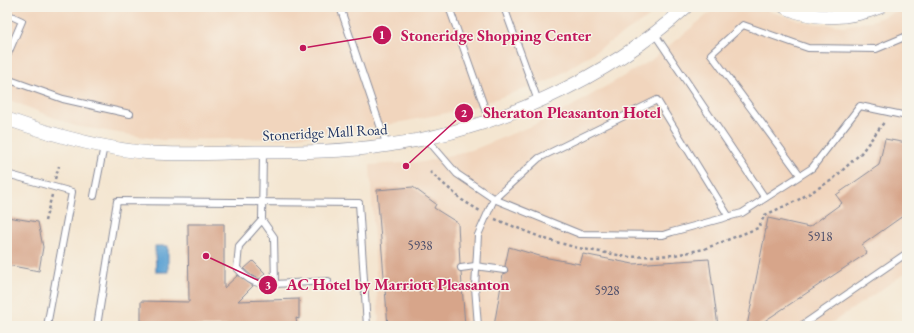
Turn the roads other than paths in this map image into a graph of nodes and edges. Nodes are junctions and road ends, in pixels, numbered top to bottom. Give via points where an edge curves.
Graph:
1 (340, 7) edge
2 (449, 7) edge
3 (504, 7) edge
4 (686, 7) edge
5 (697, 7) edge
6 (785, 7) edge
7 (880, 7) edge
8 (7, 14) edge
9 (673, 19) junction
10 (654, 33) junction
11 (907, 36) edge
12 (7, 56) edge
13 (7, 79) edge
14 (538, 101) junction
15 (130, 114) dead end
16 (907, 116) edge
17 (7, 119) edge
18 (489, 120) junction
19 (426, 138) junction
20 (104, 146) junction
21 (387, 146) junction
22 (263, 152) junction
23 (7, 174) edge
24 (800, 175) junction
25 (94, 196) dead end
26 (765, 198) junction
27 (494, 200) junction
28 (263, 202) junction
29 (729, 217) junction
30 (262, 220) junction
31 (907, 253) edge
32 (475, 266) junction
33 (461, 268) dead end
34 (504, 270) dead end
35 (328, 281) dead end
36 (275, 284) junction
37 (47, 326) edge
38 (97, 326) edge
39 (367, 326) edge
40 (478, 326) edge
41 (801, 326) edge

1 - 21 lane
2 - 18 lane
3 - 14 lane
4 - 9 street, Stoneridge Mall Road
5 - 9 street
6 - 7 street via 800,14 835,17 864,13
8 - 12 lane via 22,21
9 - 10 street, Stoneridge Mall Road
10 - 14 street, Stoneridge Mall Road via 605,65
10 - 26 lane
11 - 24 lane via 876,48 808,48 743,25 711,54
13 - 15 lane via 63,99
14 - 18 street, Stoneridge Mall Road
16 - 24 lane via 860,106 812,168
17 - 20 street, Stoneridge Mall Road via 55,136
18 - 19 street, Stoneridge Mall Road
19 - 21 street, Stoneridge Mall Road
19 - 27 lane via 457,174
20 - 22 street, Stoneridge Mall Road via 151,153
20 - 25 lane
21 - 22 street, Stoneridge Mall Road
22 - 28 lane
23 - 37 lane via 72,192
24 - 26 lane
26 - 29 lane via 742,213
27 - 29 lane via 580,234 663,235
27 - 29 lane via 539,158 657,100
27 - 32 lane via 478,236
28 - 30 lane
28 - 38 lane via 117,201
28 - 39 lane via 359,203
30 - 36 lane via 274,237
30 - 36 lane via 239,246 237,268 246,278 258,284
31 - 41 lane
32 - 33 lane
32 - 34 lane
32 - 40 lane
35 - 36 lane

